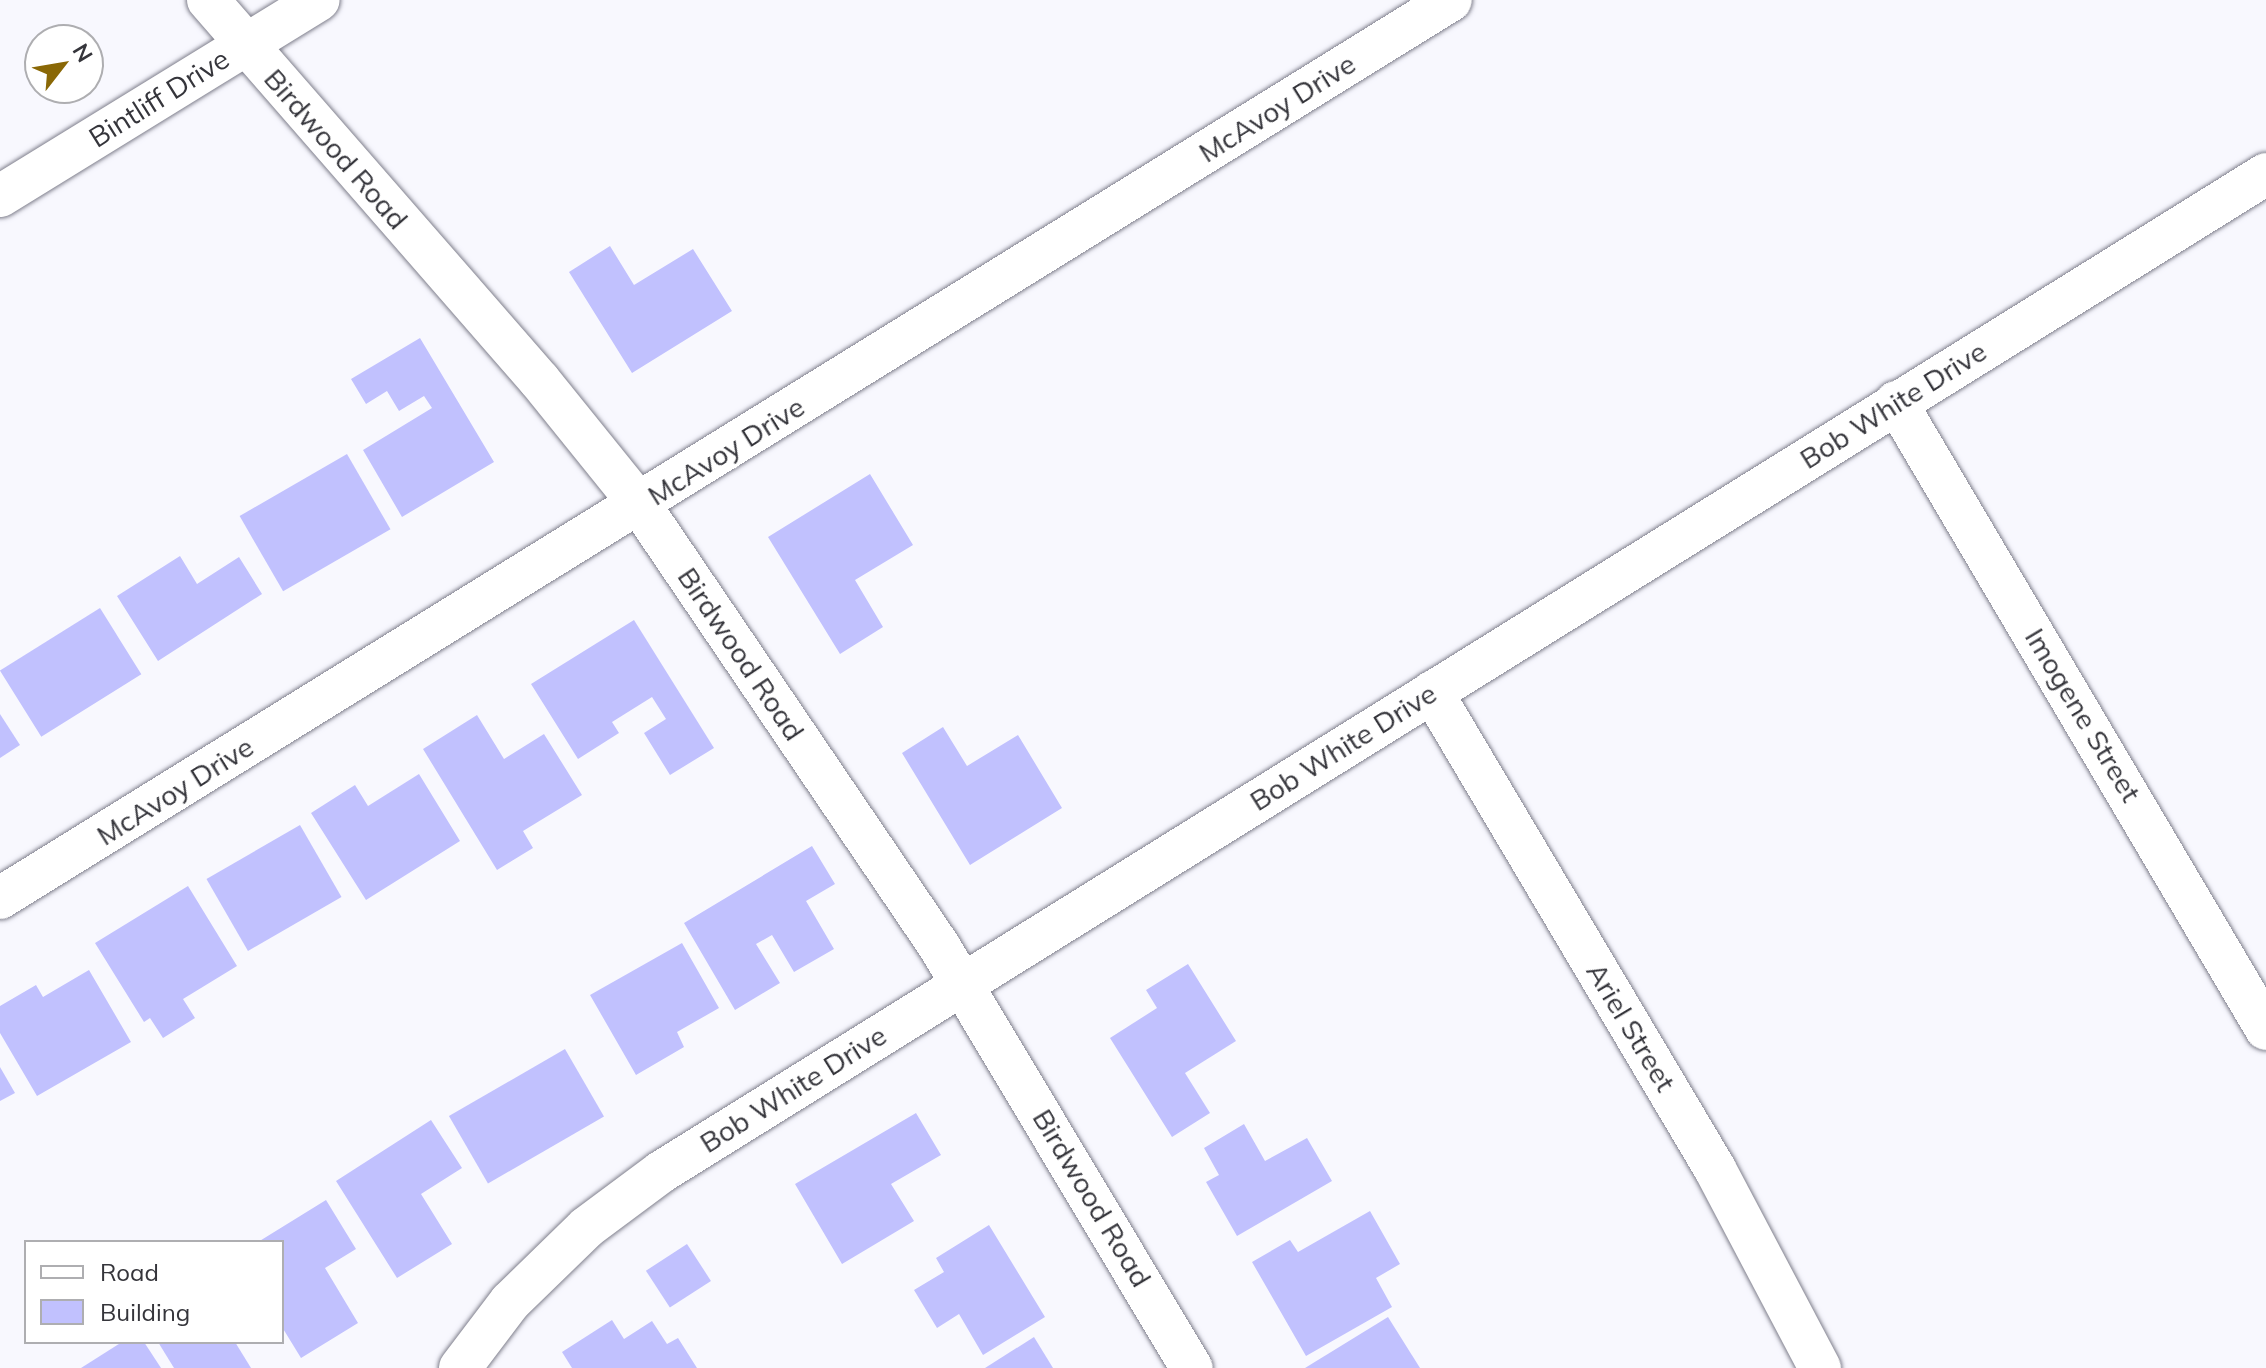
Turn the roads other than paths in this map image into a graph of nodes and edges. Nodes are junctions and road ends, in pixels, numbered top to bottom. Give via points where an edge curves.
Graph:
1 (208, 0) edge
2 (318, 0) edge
3 (1451, 0) edge
4 (246, 45) junction
5 (2266, 174) edge
6 (0, 196) edge
7 (1896, 402) junction
8 (640, 505) junction
9 (1432, 692) junction
10 (0, 898) edge
11 (962, 982) junction
12 (2266, 1029) edge
13 (461, 1368) edge
14 (1192, 1368) edge
15 (1820, 1368) edge

1 - 4 street, Birdwood Road
2 - 4 street, Bintliff Drive
3 - 8 street, McAvoy Drive
4 - 6 street, Bintliff Drive
4 - 8 street, Birdwood Road via 540,381
5 - 7 street, Bob White Drive
7 - 9 street, Bob White Drive
7 - 12 street, Imogene Street
8 - 10 street, McAvoy Drive
8 - 11 street, Birdwood Road
9 - 11 street, Bob White Drive
9 - 15 street, Ariel Street via 1715,1169
11 - 13 street, Bob White Drive via 661,1172 587,1227 510,1302
11 - 14 street, Birdwood Road

